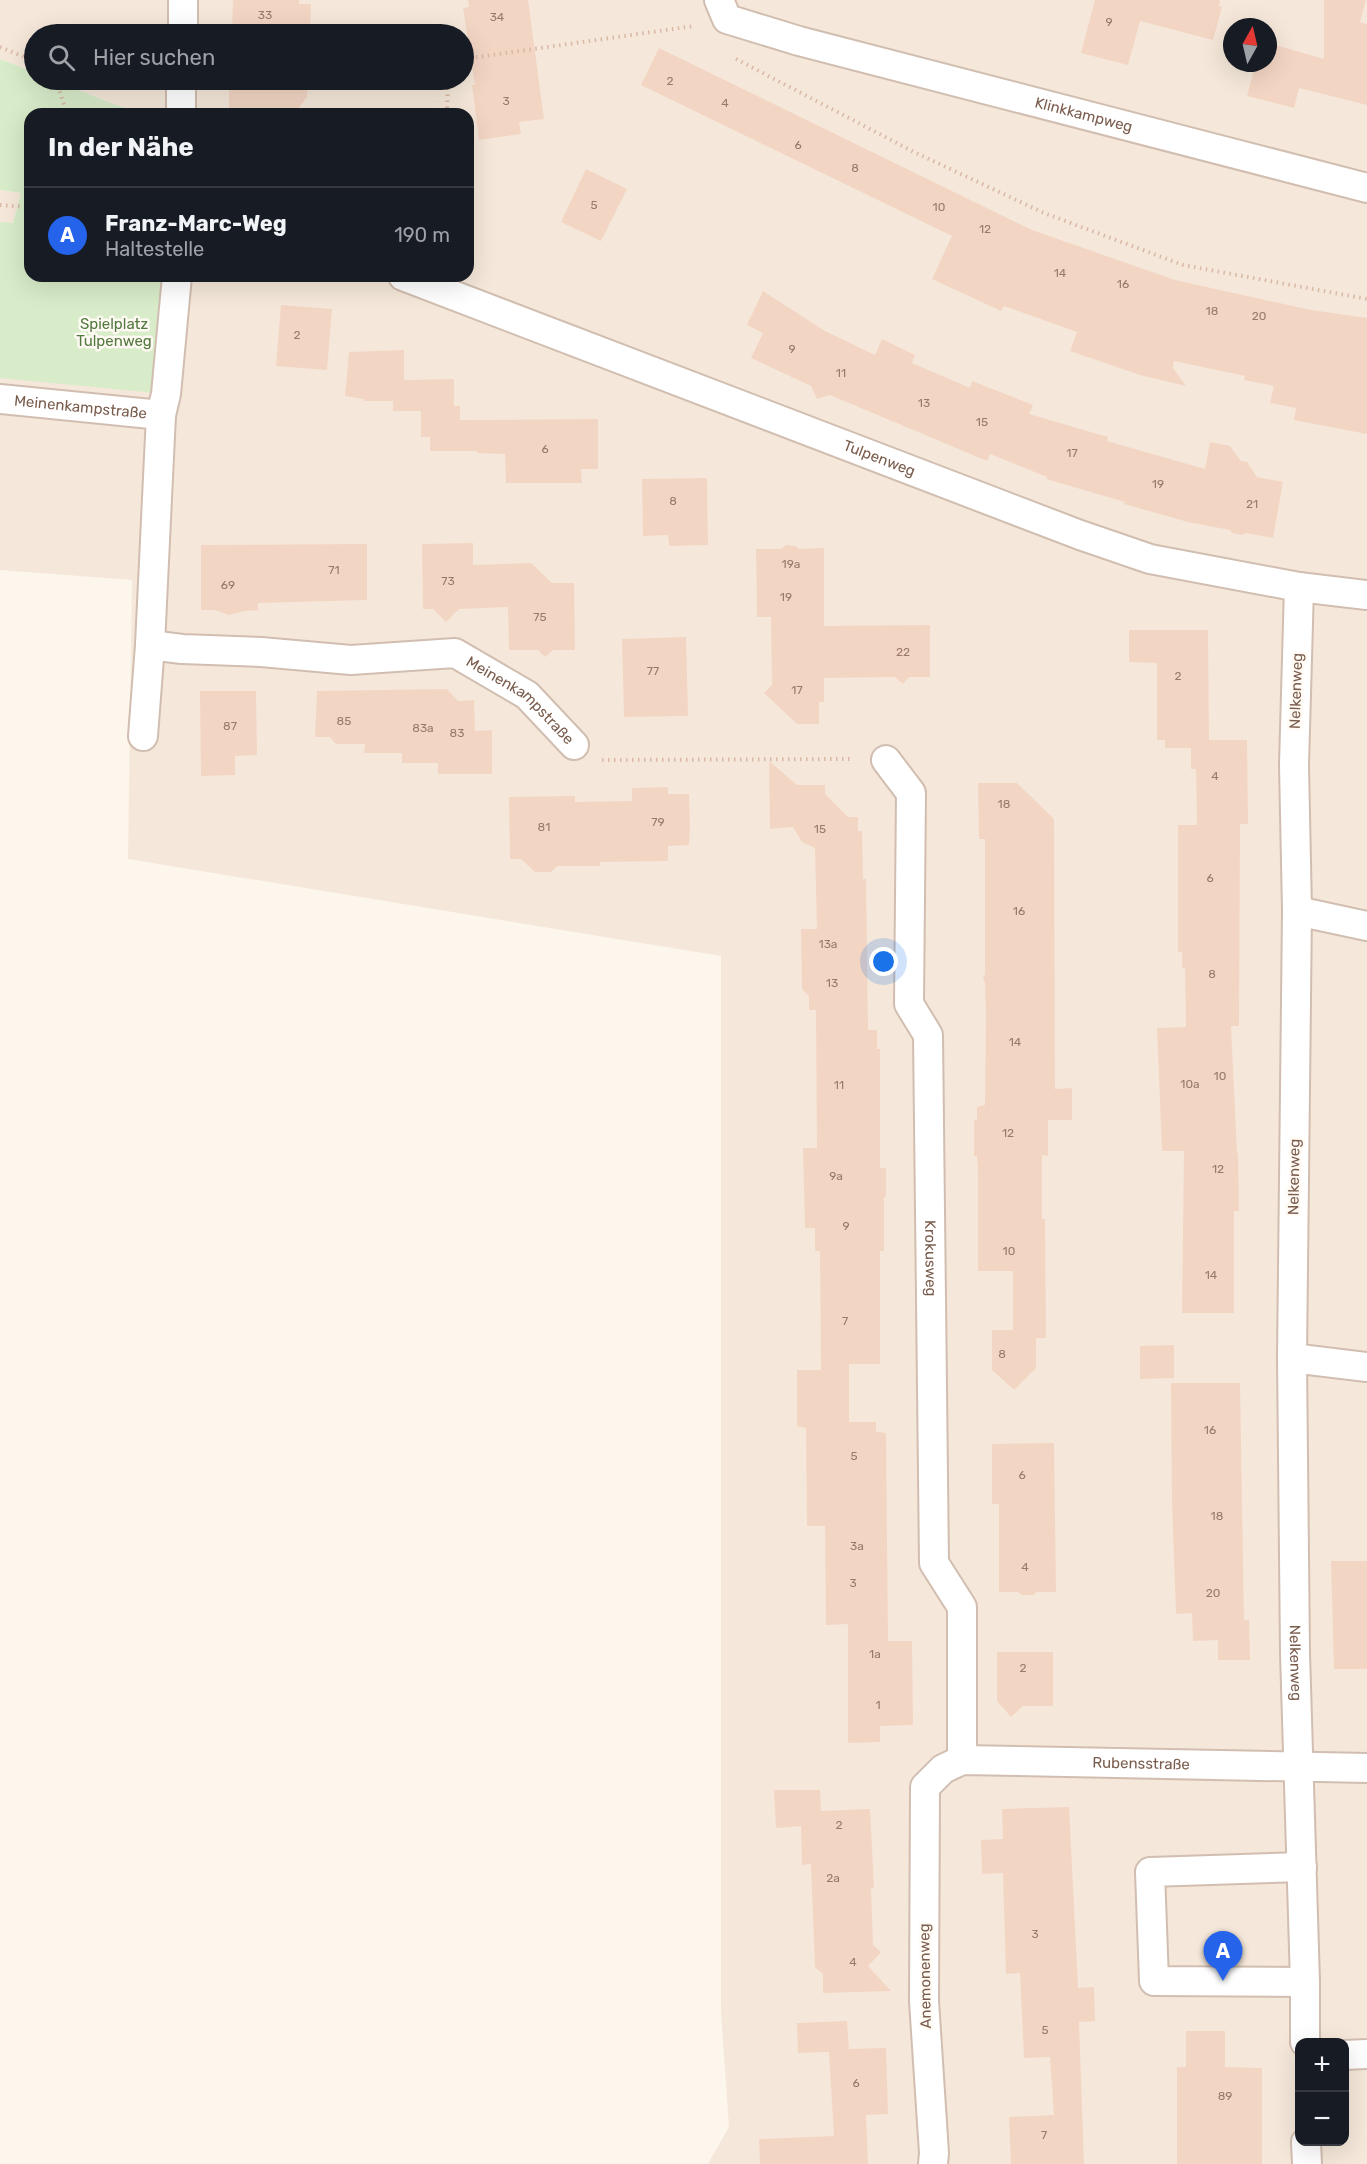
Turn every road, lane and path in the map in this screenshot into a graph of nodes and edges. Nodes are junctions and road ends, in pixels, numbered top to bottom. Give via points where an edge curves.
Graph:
1 (183, 0) edge
2 (723, 10) edge
3 (183, 24) edge
4 (0, 47) edge
5 (24, 57) edge
6 (474, 58) edge
7 (735, 59) dead end
8 (59, 90) edge
9 (182, 90) edge
10 (448, 90) edge
11 (65, 108) edge
12 (181, 108) edge
13 (447, 108) edge
14 (1367, 188) edge
15 (0, 205) edge
16 (24, 207) edge
17 (176, 282) edge
18 (419, 282) edge
19 (1367, 299) edge
20 (0, 399) edge
21 (161, 415) junction
22 (1299, 587) junction
23 (1367, 596) edge
24 (150, 645) junction
25 (143, 736) dead end
26 (574, 745) joint
27 (886, 760) joint
28 (1297, 911) junction
29 (1367, 926) edge
30 (1292, 1358) junction
31 (1367, 1367) edge
32 (962, 1761) junction
33 (1300, 1767) junction
34 (1367, 1768) edge
35 (1302, 1867) junction
36 (1305, 1982) junction
37 (1305, 2038) edge
38 (1367, 2054) edge
39 (1349, 2055) edge
40 (1306, 2146) edge
41 (933, 2164) edge
42 (1307, 2164) edge

1 - 3 street
2 - 6 path via 698,26
2 - 14 street, Klinkkampweg via 799,41
4 - 5 path
7 - 19 path via 914,152 1044,213 1183,265
8 - 11 path
9 - 12 street
10 - 13 path
15 - 16 path
17 - 21 street, Meinenkampstraße
18 - 22 street, Tulpenweg via 1150,559
20 - 21 street, Meinenkampstraße
21 - 24 street, Meinenkampstraße
22 - 23 street, Tulpenweg
22 - 28 street, Nelkenweg via 1294,765
24 - 25 street, Meinenkampstraße
24 - 26 street, Meinenkampstraße via 351,660 455,653 528,695
26 - 27 path, Meinenkampstraße via 593,760
27 - 32 street, Krokusweg via 911,793 909,1004 928,1035 934,1563 962,1607
28 - 29 street
28 - 30 street, Nelkenweg
30 - 31 street
30 - 33 street, Nelkenweg
32 - 33 street, Rubensstraße
32 - 41 street, Anemonenweg via 943,1769 925,1787 924,2001
33 - 34 street, Rubensstraße
33 - 35 street, Nelkenweg
35 - 36 street, Nelkenweg
35 - 36 street via 1150,1872 1154,1981
36 - 37 street, Nelkenweg
38 - 39 street
40 - 42 street

